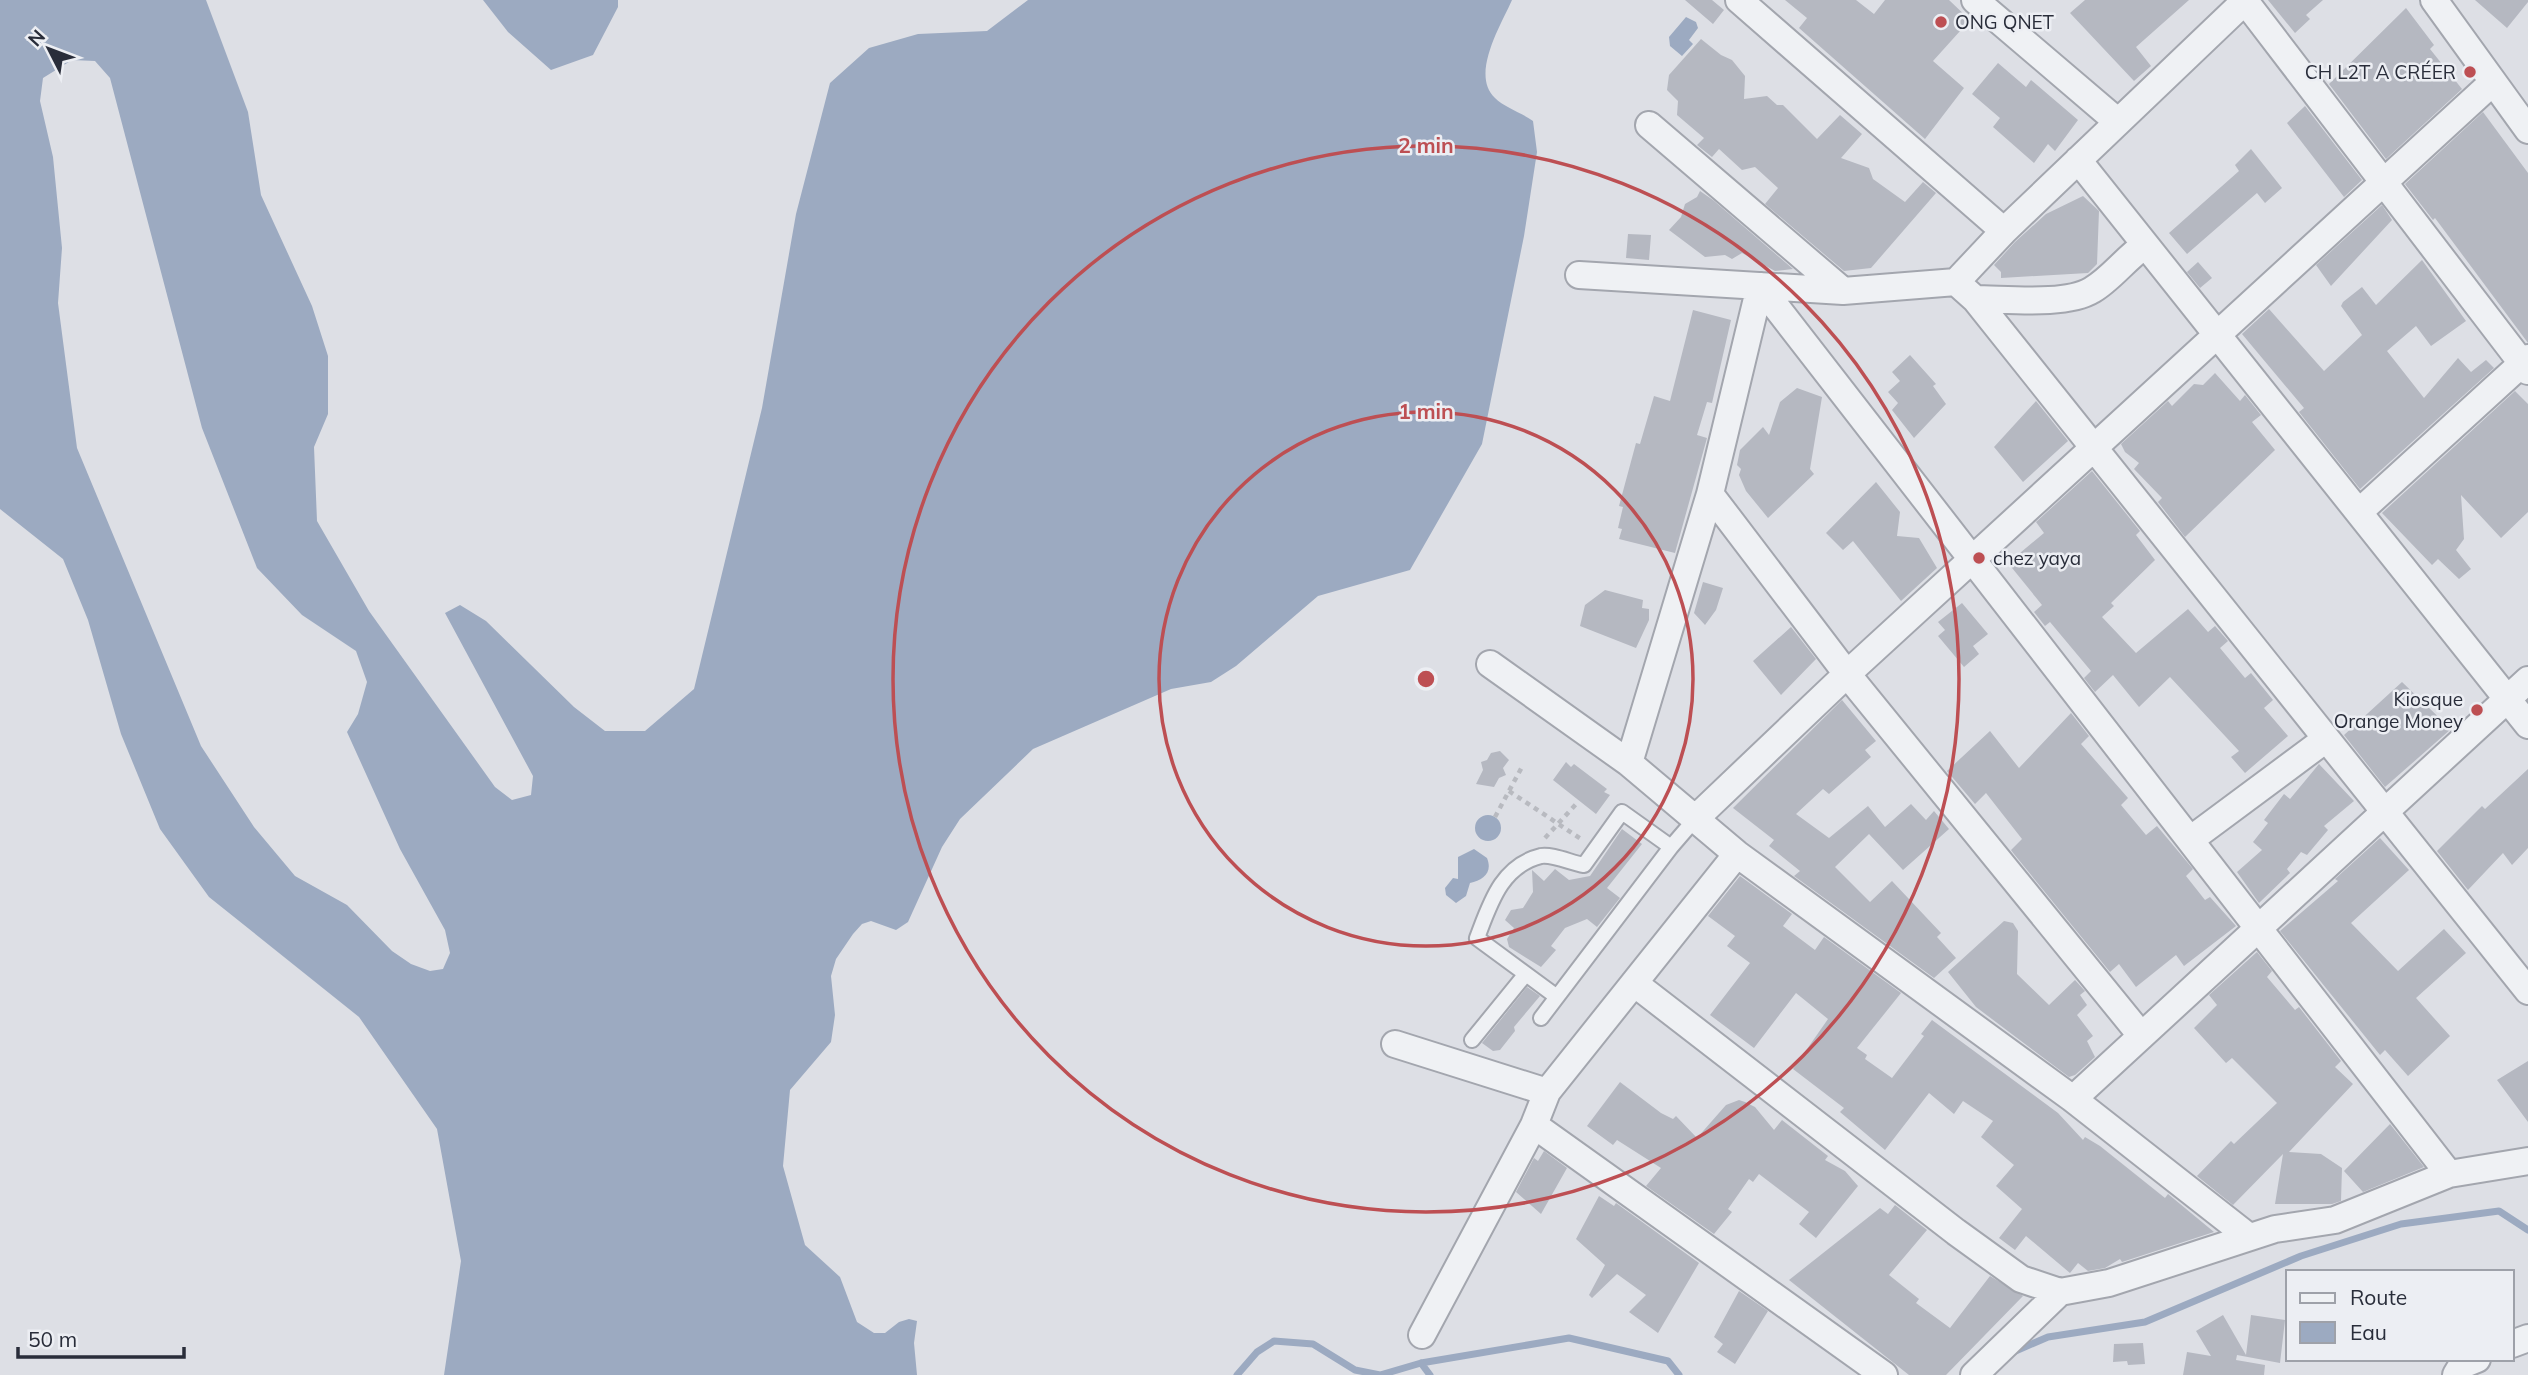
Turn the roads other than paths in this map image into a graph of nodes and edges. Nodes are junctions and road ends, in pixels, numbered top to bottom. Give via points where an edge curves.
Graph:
1 (1739, 0) edge
2 (1975, 0) edge
3 (2246, 0) edge
4 (2434, 0) edge
5 (2493, 82) junction
6 (2118, 122) junction
7 (1649, 125) dead end
8 (2528, 130) edge
9 (2078, 160) junction
10 (2383, 183) junction
11 (2004, 231) junction
12 (2145, 244) junction
13 (1579, 275) dead end
14 (1759, 286) junction
15 (1843, 291) junction
16 (1965, 291) junction
17 (2217, 335) junction
18 (2526, 364) edge
19 (2094, 448) junction
20 (1710, 494) junction
21 (2359, 512) junction
22 (1972, 559) junction
23 (1490, 664) dead end
24 (1847, 674) junction
25 (2528, 680) edge
26 (2508, 699) junction
27 (2528, 724) edge
28 (2326, 739) junction
29 (1629, 763) junction
30 (2385, 812) junction
31 (1696, 818) junction
32 (2190, 840) junction
33 (1671, 847) junction
34 (1737, 854) junction
35 (2258, 928) junction
36 (1525, 975) junction
37 (1634, 983) junction
38 (2528, 991) edge
39 (1557, 997) junction
40 (1541, 1018) dead end
41 (2140, 1034) junction
42 (1472, 1040) dead end
43 (1395, 1044) dead end
44 (1547, 1092) junction
45 (2073, 1099) junction
46 (1534, 1125) junction
47 (2528, 1161) edge
48 (2449, 1174) junction
49 (2249, 1237) junction
50 (2060, 1292) junction
51 (1422, 1335) dead end
52 (1884, 1375) edge
53 (1974, 1375) edge

1 - 11 street
2 - 6 street
3 - 6 street
3 - 10 street
4 - 5 street
5 - 8 street
5 - 10 street
6 - 9 street
7 - 15 street
9 - 11 street
9 - 12 street
10 - 17 street
10 - 18 street
11 - 16 street
12 - 16 street via 2091,291 2072,298
12 - 17 street
13 - 14 street
14 - 15 street
14 - 20 street
14 - 22 street
15 - 16 street
16 - 19 street
17 - 19 street
17 - 21 street
18 - 21 street
19 - 22 street
19 - 28 street
20 - 24 street
20 - 29 street
21 - 26 street
22 - 24 street
22 - 32 street
23 - 29 street
24 - 31 street
24 - 41 street
25 - 26 street
26 - 27 street
26 - 30 street
28 - 30 street
28 - 32 street
29 - 31 street
30 - 35 street
30 - 38 street
31 - 33 lane
31 - 34 street
32 - 35 street
33 - 36 lane via 1622,812 1584,865 1543,856 1509,872 1493,895 1476,938
33 - 39 lane
34 - 37 street
34 - 45 street
35 - 41 street
35 - 48 street
36 - 39 lane
36 - 42 lane
37 - 44 street
37 - 50 street via 1956,1232 2021,1279
39 - 40 lane
41 - 45 street
43 - 44 street
44 - 46 street
45 - 49 street
46 - 51 street
46 - 52 street
47 - 48 street
48 - 49 street via 2335,1220
49 - 50 street via 2109,1283
50 - 53 street

